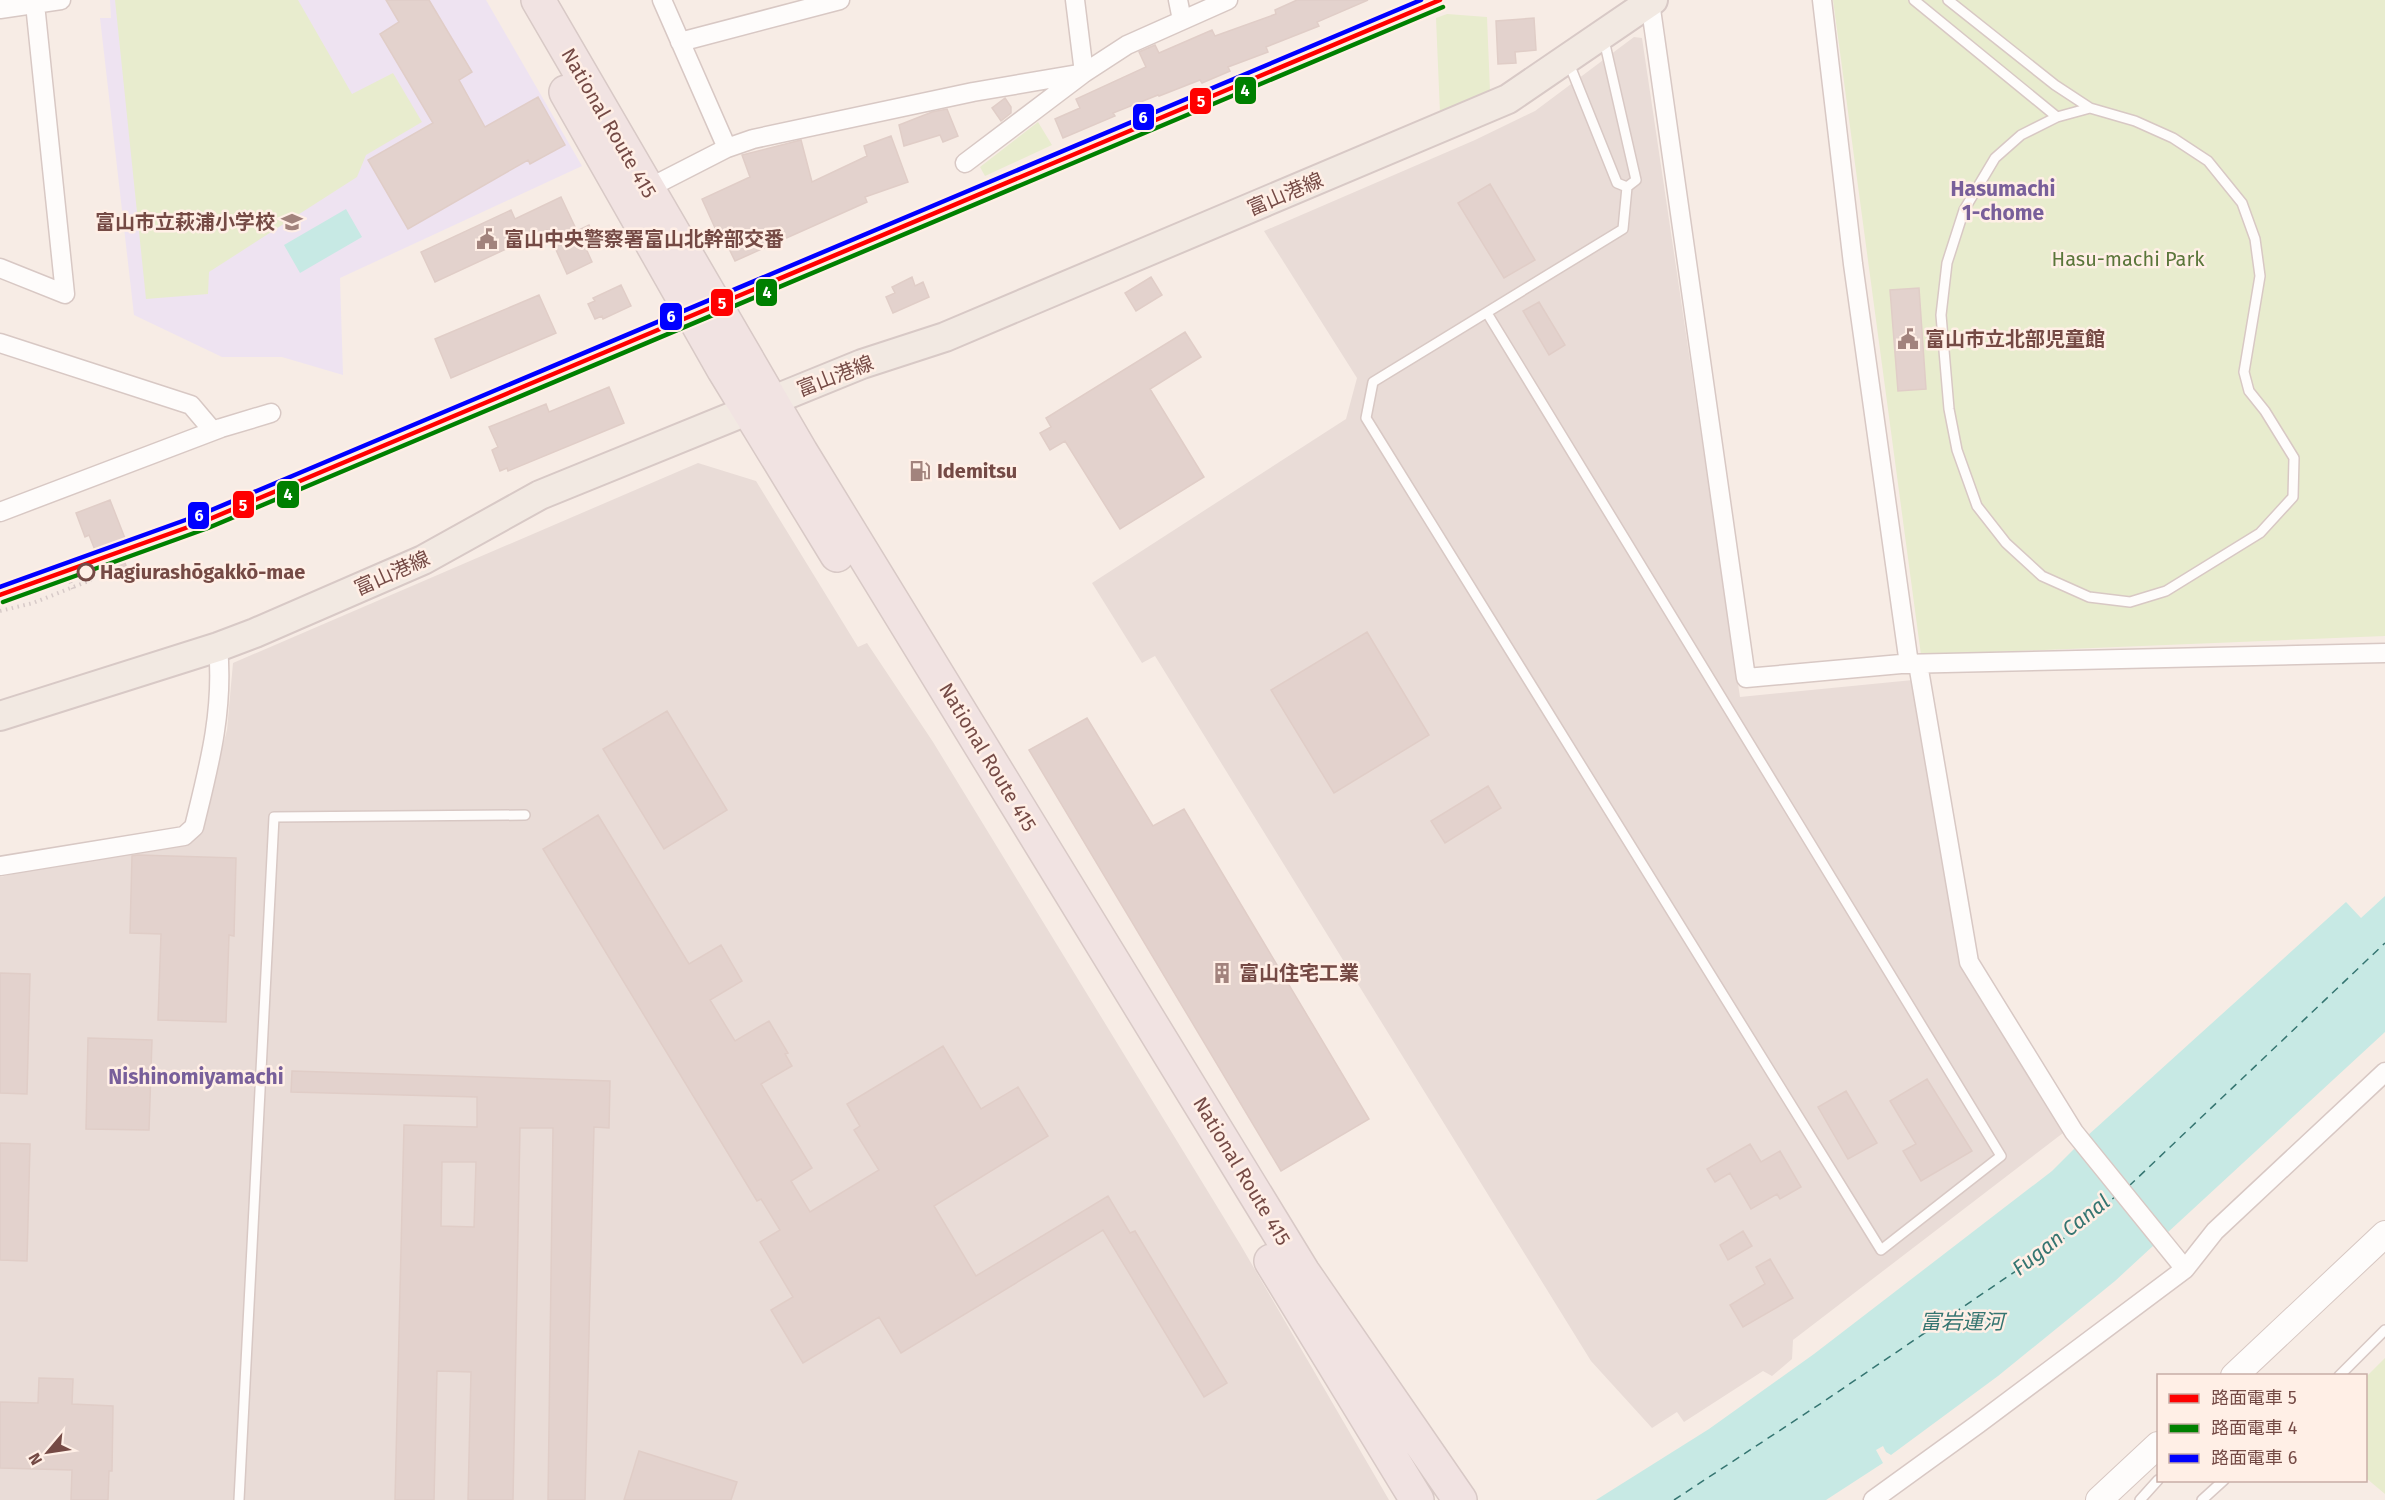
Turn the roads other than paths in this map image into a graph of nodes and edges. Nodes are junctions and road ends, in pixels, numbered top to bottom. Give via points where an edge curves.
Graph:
1 (61, 0) edge
2 (512, 0) edge
3 (538, 0) edge
4 (662, 0) edge
5 (840, 0) edge
6 (1075, 0) edge
7 (1178, 0) edge
8 (1228, 0) edge
9 (1822, 0) edge
10 (1914, 0) edge
11 (1948, 0) edge
12 (1651, 1) edge
13 (35, 4) junction
14 (0, 9) edge
15 (1182, 20) junction
16 (1602, 35) junction
17 (680, 42) junction
18 (1567, 59) junction
19 (1084, 74) junction
20 (2090, 108) junction
21 (2057, 117) junction
22 (727, 148) junction
23 (965, 164) dead end
24 (1626, 188) junction
25 (637, 194) junction
26 (0, 268) edge
27 (1487, 313) junction
28 (0, 343) edge
29 (760, 406) junction
30 (271, 413) dead end
31 (213, 430) junction
32 (0, 512) edge
33 (218, 647) junction
34 (2385, 653) edge
35 (1913, 664) junction
36 (0, 716) edge
37 (525, 815) dead end
38 (0, 866) edge
39 (2385, 1072) edge
40 (2385, 1234) edge
41 (2185, 1269) junction
42 (2385, 1330) edge
43 (2236, 1374) edge
44 (2341, 1374) edge
45 (2157, 1446) edge
46 (2157, 1481) edge
47 (2222, 1482) edge
48 (239, 1500) edge
49 (1417, 1500) edge
50 (1460, 1500) edge
51 (1873, 1500) edge
52 (2098, 1500) edge
53 (2140, 1500) edge
54 (2202, 1500) edge

1 - 13 street
2 - 25 highway, National Route 415
3 - 25 highway, National Route 415 via 619,137
4 - 17 street
5 - 17 street
6 - 19 street
7 - 15 street
8 - 15 street
9 - 35 street via 1853,264
10 - 21 lane
11 - 20 lane
12 - 16 main road, 富山港線
12 - 35 street via 1746,678
13 - 14 street
13 - 26 street via 64,294
15 - 19 street via 1127,45
16 - 18 main road, 富山港線
16 - 24 lane via 1636,180
17 - 22 street
18 - 24 lane via 1617,183
18 - 29 main road, 富山港線 via 1508,99 1486,109 945,337 862,364
19 - 22 street via 974,92 753,139
19 - 23 street
20 - 21 lane
20 - 21 lane via 2135,121 2173,138 2208,161 2242,203 2255,239 2260,276 2244,372 2249,391 2294,458 2293,497 2260,533 2166,591 2130,602 2090,597 2042,576 2006,543 1977,506 1957,450 1949,409 1941,315 1947,263 1964,210 1995,158 2021,135
22 - 25 street
24 - 27 lane via 1623,229
25 - 29 highway, National Route 415
27 - 27 lane via 1373,382 1366,418 1881,1250 2001,1155
28 - 31 street via 191,405
29 - 33 main road, 富山港線 via 540,495 423,560
29 - 49 highway, National Route 415 via 926,696
29 - 50 highway, National Route 415 via 807,462 1303,1272
30 - 31 street
31 - 32 street
33 - 36 main road, 富山港線
33 - 38 street via 219,715 194,827 184,836
34 - 35 street
35 - 41 street via 1969,962 2074,1132
37 - 48 lane via 274,817
39 - 41 street via 2215,1231
40 - 43 street
41 - 51 street
42 - 44 lane
45 - 52 street
46 - 53 lane
47 - 54 lane

